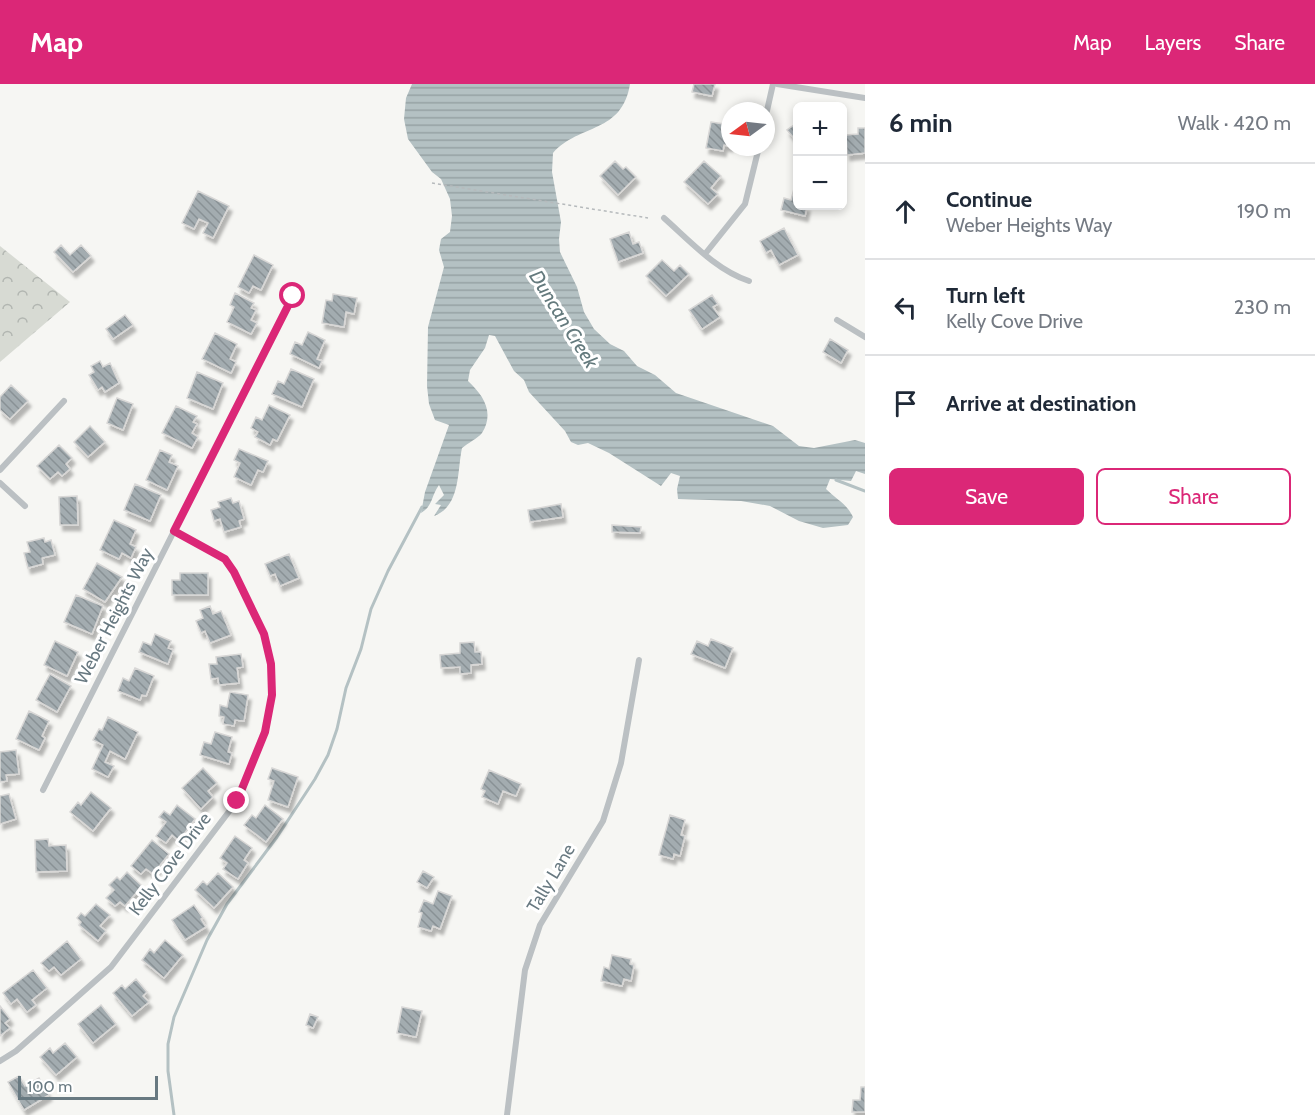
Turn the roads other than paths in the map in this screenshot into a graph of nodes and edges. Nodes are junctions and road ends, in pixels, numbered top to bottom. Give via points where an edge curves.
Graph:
1 (775, 84) edge
2 (865, 99) edge
3 (770, 102) edge
4 (757, 156) edge
5 (664, 218) dead end
6 (705, 254) junction
7 (749, 281) dead end
8 (293, 296) dead end
9 (837, 320) dead end
10 (865, 337) edge
11 (64, 401) dead end
12 (0, 470) edge
13 (0, 483) edge
14 (25, 506) dead end
15 (174, 531) junction
16 (639, 660) dead end
17 (43, 790) dead end
18 (0, 1061) edge
19 (507, 1115) edge

1 - 2 street
1 - 3 street
4 - 6 street via 745,204
5 - 6 street
6 - 7 street via 734,276
8 - 15 street, Weber Heights Way
9 - 10 street
11 - 12 street
13 - 14 street
15 - 17 street, Weber Heights Way
15 - 18 street, Kelly Cove Drive via 225,559 264,634 271,664 272,695 265,732 237,801 111,967
16 - 19 street, Tally Lane via 621,763 603,821 540,925 525,970

